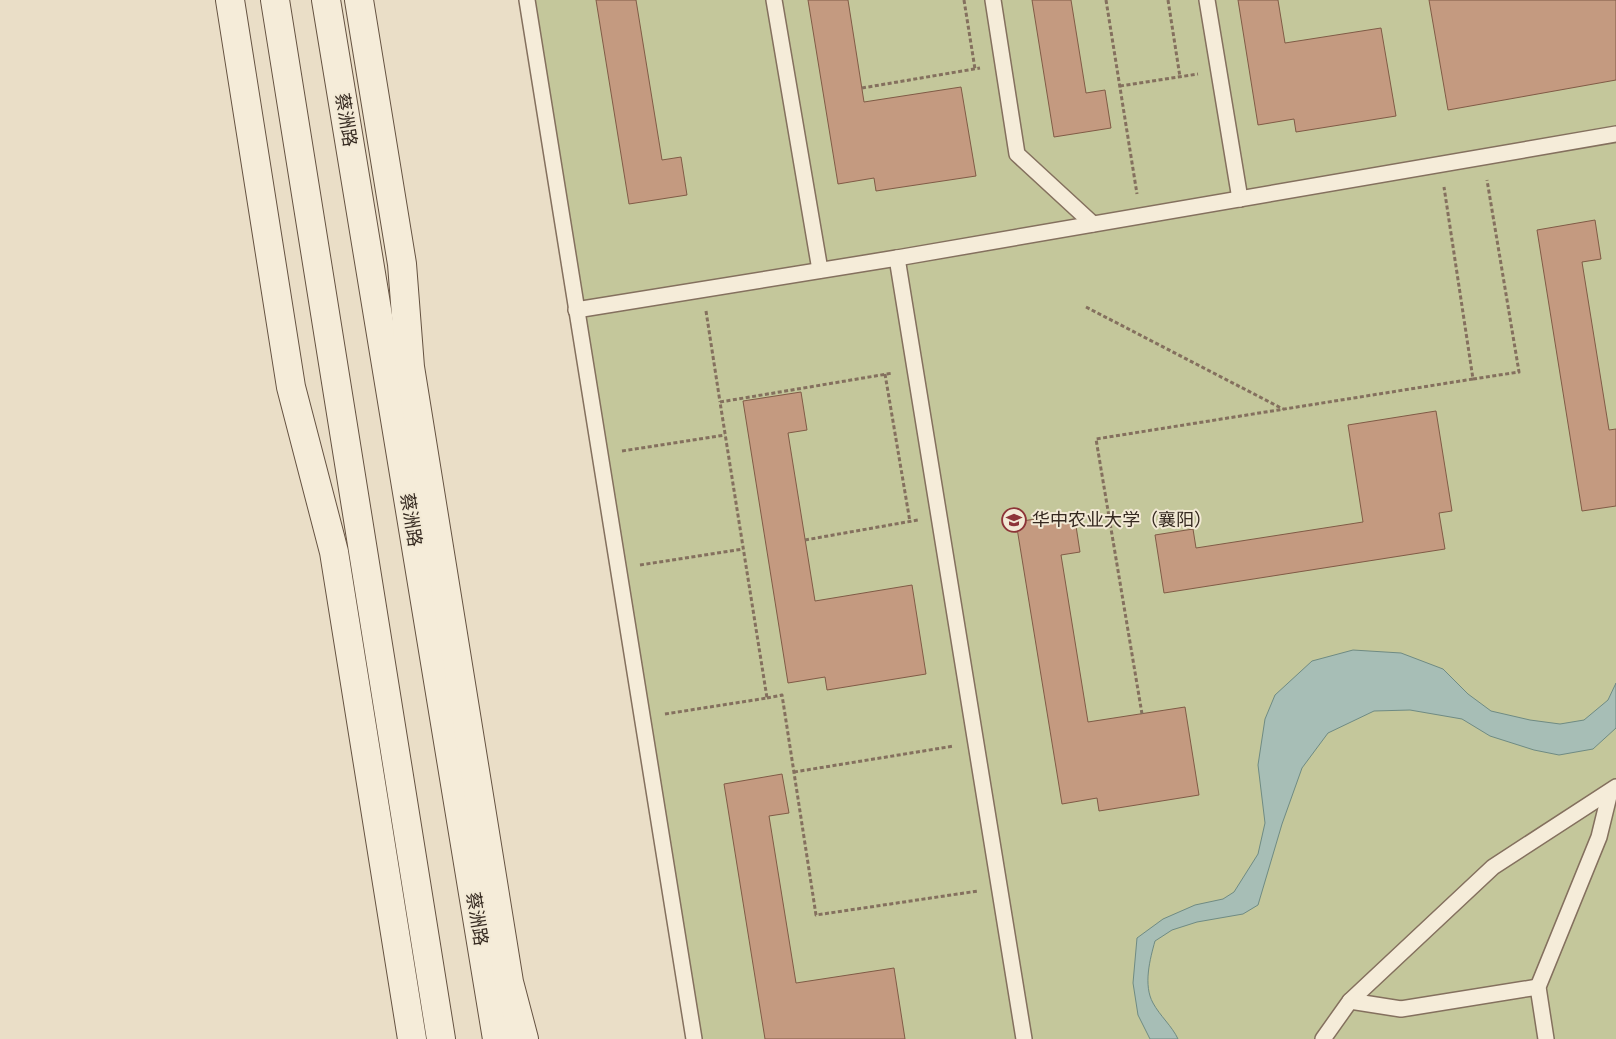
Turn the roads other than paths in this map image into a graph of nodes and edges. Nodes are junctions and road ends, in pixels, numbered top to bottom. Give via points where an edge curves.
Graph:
1 (230, 0) edge
2 (275, 0) edge
3 (326, 0) edge
4 (359, 0) edge
5 (526, 0) edge
6 (774, 0) edge
7 (993, 0) edge
8 (1206, 0) edge
9 (1616, 134) edge
10 (1240, 199) junction
11 (1093, 224) junction
12 (897, 258) junction
13 (820, 270) junction
14 (576, 310) junction
15 (1613, 790) edge
16 (1610, 814) edge
17 (1538, 987) junction
18 (1350, 1001) junction
19 (412, 1039) edge
20 (441, 1039) edge
21 (497, 1039) edge
22 (524, 1039) edge
23 (694, 1039) edge
24 (1024, 1039) edge
25 (1323, 1039) edge
26 (1546, 1039) edge

1 - 19 street via 291,387 334,552
2 - 20 street
3 - 21 street, 蔡洲路
4 - 22 street via 402,264 410,367 509,982
5 - 14 lane
6 - 13 lane
7 - 11 lane via 1017,154
8 - 10 lane
9 - 10 lane
10 - 11 lane
11 - 12 lane
12 - 13 lane
12 - 24 lane
13 - 14 lane
14 - 23 lane
15 - 16 lane
15 - 18 lane via 1493,867
16 - 17 lane
17 - 18 lane via 1401,1009
17 - 26 lane
18 - 25 lane

